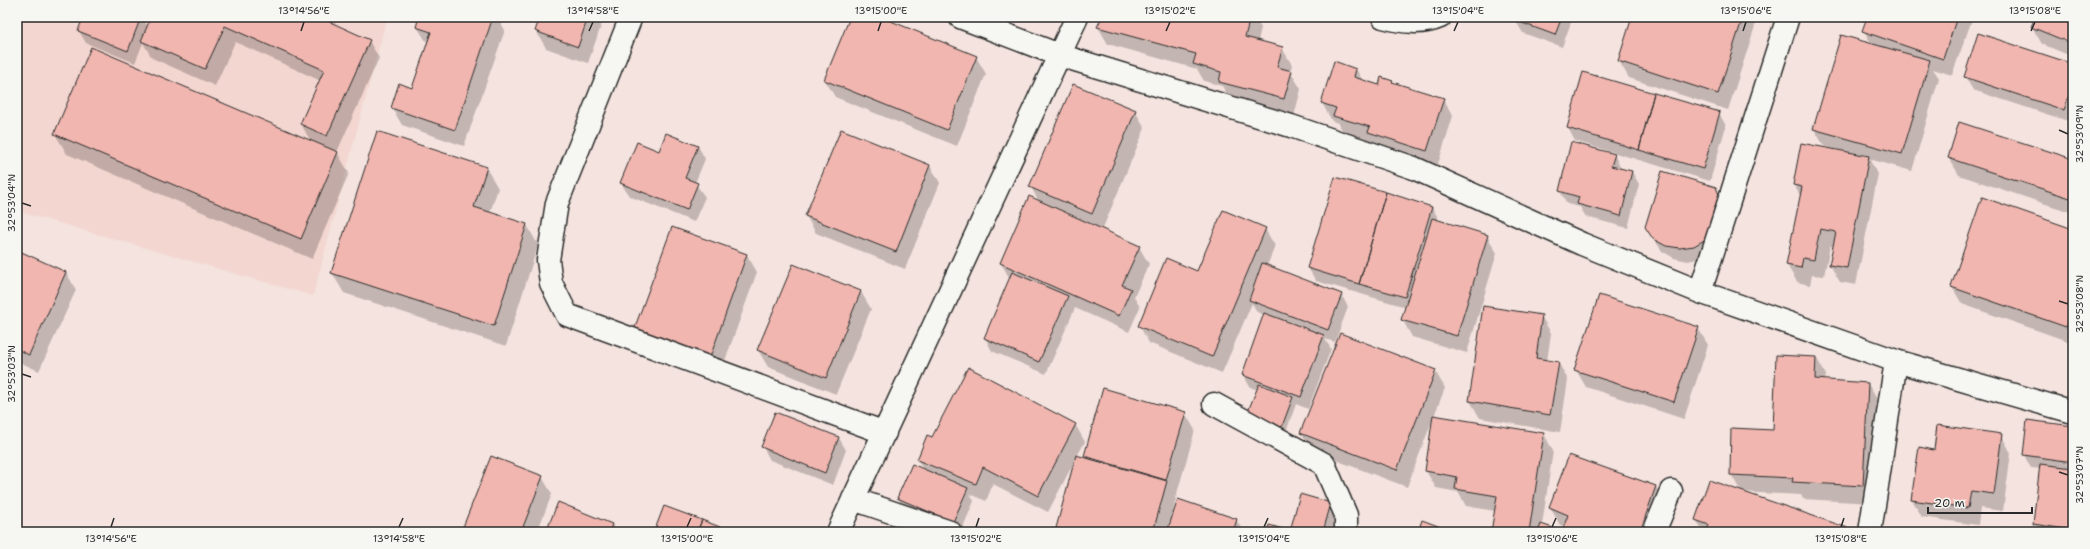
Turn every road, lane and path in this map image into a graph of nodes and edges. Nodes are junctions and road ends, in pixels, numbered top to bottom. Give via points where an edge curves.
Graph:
1 (631, 17) edge
2 (960, 17) edge
3 (1077, 17) edge
4 (1384, 17) edge
5 (1440, 17) edge
6 (1788, 17) edge
7 (1059, 55) junction
8 (1700, 292) junction
9 (1896, 361) junction
10 (1214, 404) dead end
11 (2073, 412) edge
12 (885, 433) junction
13 (1671, 492) dead end
14 (853, 498) junction
15 (838, 532) edge
16 (950, 532) edge
17 (1346, 532) edge
18 (1654, 532) edge
19 (1870, 532) edge

1 - 12 street via 557,203 548,260 551,283 567,315
2 - 7 street
3 - 7 street
4 - 5 street via 1403,22 1432,21
6 - 8 street
7 - 8 street via 1291,126 1414,168 1582,244
7 - 12 street
8 - 9 street
9 - 11 street
9 - 19 street
10 - 17 street via 1324,464 1346,515
12 - 14 street
13 - 18 street
14 - 15 street
14 - 16 street

